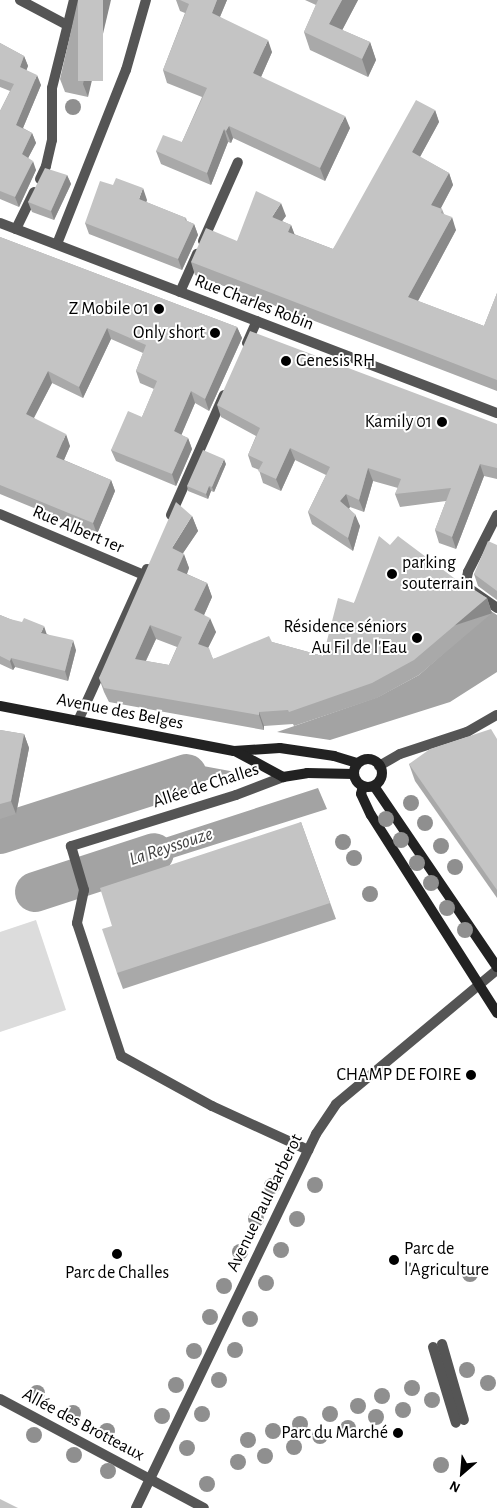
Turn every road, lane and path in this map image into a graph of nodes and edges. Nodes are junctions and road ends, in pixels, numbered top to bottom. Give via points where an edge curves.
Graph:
1 (20, 0) edge
2 (74, 0) edge
3 (146, 0) edge
4 (68, 24) junction
5 (238, 162) dead end
6 (0, 223) edge
7 (16, 229) junction
8 (57, 244) junction
9 (180, 292) junction
10 (257, 321) junction
11 (241, 357) edge
12 (229, 384) edge
13 (497, 413) edge
14 (0, 514) edge
15 (497, 515) edge
16 (164, 530) edge
17 (152, 557) edge
18 (144, 575) junction
19 (497, 608) edge
20 (0, 706) edge
21 (497, 715) edge
22 (78, 720) junction
23 (234, 751) junction
24 (357, 763) junction
25 (379, 766) junction
26 (354, 774) junction
27 (283, 777) junction
28 (368, 786) junction
29 (497, 969) edge
30 (479, 985) junction
31 (497, 1013) edge
32 (308, 1150) junction
33 (438, 1346) dead end
34 (0, 1399) edge
35 (460, 1421) dead end
36 (150, 1480) junction
37 (136, 1508) edge
38 (204, 1508) edge

1 - 4 street
2 - 4 street
3 - 8 street via 126,70
4 - 7 street via 52,88 52,140 46,166
5 - 9 street
6 - 7 street, Rue Charles Robin
7 - 8 street, Rue Charles Robin
8 - 9 street, Rue Charles Robin
9 - 10 street, Rue Charles Robin
10 - 11 street
10 - 13 street, Rue Charles Robin
12 - 16 street
14 - 18 street, Rue Albert 1er
15 - 19 street via 466,582 470,589
17 - 18 street
18 - 22 street
20 - 22 main road, Avenue des Belges
21 - 25 street via 467,732 400,754
22 - 23 main road, Avenue des Belges
23 - 24 main road, Avenue des Belges via 280,748
23 - 27 main road, Avenue des Belges
24 - 25 main road via 369,759
24 - 26 main road
25 - 28 main road via 381,777
26 - 27 main road, Allée de Challes via 307,773
26 - 28 main road via 356,782
27 - 32 street, Allée de Challes via 236,795 71,846 84,890 78,923 121,1056 212,1106
28 - 29 main road
28 - 30 main road via 361,794 371,815
29 - 30 street, Avenue Paul Barberot
30 - 31 main road
30 - 32 street, Avenue Paul Barberot via 336,1104
32 - 36 street, Avenue Paul Barberot
33 - 35 street
34 - 36 street, Allée des Brotteaux
36 - 37 street, Avenue Paul Barberot
36 - 38 street, Allée des Brotteaux

